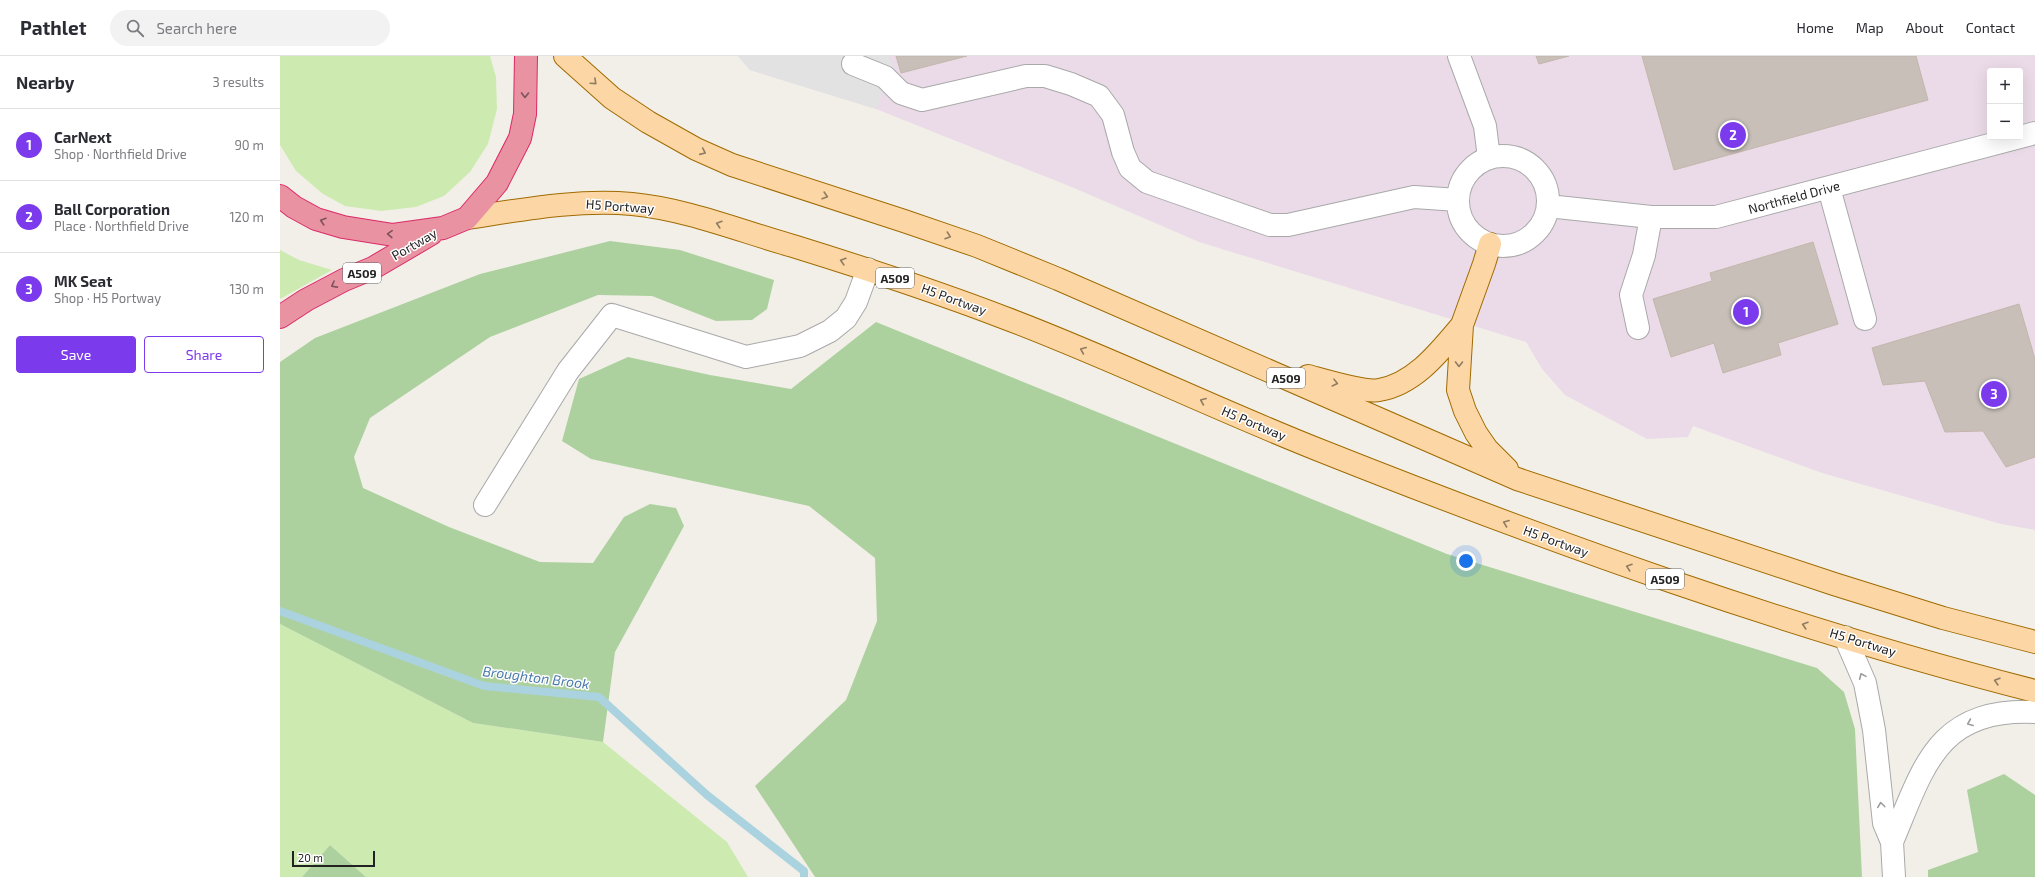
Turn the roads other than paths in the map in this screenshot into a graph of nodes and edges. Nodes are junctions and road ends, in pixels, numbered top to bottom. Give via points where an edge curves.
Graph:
1 (526, 56) edge
2 (564, 56) edge
3 (1459, 56) edge
4 (853, 64) dead end
5 (2035, 133) edge
6 (1489, 158) junction
7 (1829, 188) junction
8 (280, 196) edge
9 (1458, 200) junction
10 (1548, 206) junction
11 (1651, 216) junction
12 (467, 218) junction
13 (443, 228) junction
14 (1490, 244) junction
15 (868, 269) junction
16 (280, 317) edge
17 (1865, 319) dead end
18 (1462, 326) junction
19 (1638, 328) dead end
20 (1243, 359) junction
21 (1517, 479) junction
22 (485, 505) dead end
23 (1845, 637) junction
24 (2035, 642) edge
25 (2035, 691) edge
26 (2035, 712) edge
27 (1892, 842) junction
28 (1894, 877) edge

1 -> 12 highway, A509 via 525,114 520,138 497,183
2 -> 20 main road, A509 via 618,102 689,145 724,162 977,246
3 - 6 street via 1485,126
4 - 9 street via 885,77 901,93 922,100 1026,76 1045,76 1071,84 1099,96 1113,115 1130,168 1147,182 1270,225 1288,226 1414,197
5 - 7 street, Northfield Drive
6 - 9 street via 1467,174 1460,186
6 - 10 street via 1518,159 1531,166 1541,177 1547,191
7 - 11 street, Northfield Drive via 1716,218
7 - 17 street
13 -> 8 highway, A509 via 393,235 360,231 316,219
9 - 14 street via 1459,214 1466,227 1476,238
10 - 11 street, Northfield Drive
10 - 14 street via 1538,230 1528,239 1509,246
11 - 19 street via 1644,255 1631,295
12 - 13 highway, A509
15 -> 12 main road, H5 Portway / A509 via 706,220 635,205 577,204
13 -> 16 highway, Portway / A509 via 373,268 306,300
14 - 18 main road
15 - 22 street via 856,302 846,318 830,331 800,346 746,357 612,315 568,371
23 -> 15 main road, H5 Portway / A509 via 1705,593 1526,530 1303,444 1006,318
20 -> 18 main road, A509 via 1345,385 1379,390 1407,380 1434,358
18 -> 21 main road, A509 via 1458,390 1465,411 1487,449
20 - 21 main road, A509
21 - 24 main road, A509 via 1834,584 1943,618
25 -> 23 main road, H5 Portway / A509
27 -> 23 street via 1884,823 1874,730 1865,683
26 -> 27 street via 2012,711 1988,715 1965,724 1945,740 1928,760 1916,782
27 - 28 street

